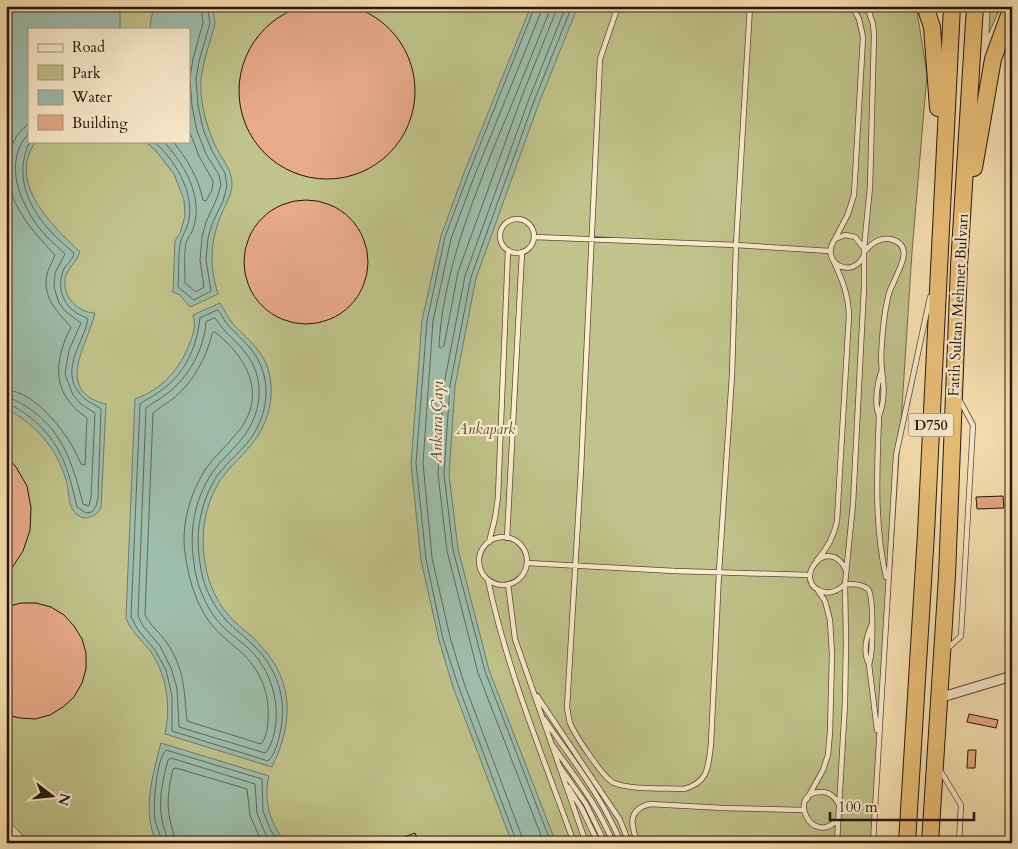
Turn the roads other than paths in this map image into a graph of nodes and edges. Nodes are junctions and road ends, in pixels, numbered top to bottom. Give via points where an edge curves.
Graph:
1 (618, 6) edge
2 (750, 6) edge
3 (852, 6) edge
4 (867, 6) edge
5 (925, 6) edge
6 (952, 7) edge
7 (975, 7) edge
8 (1012, 7) edge
9 (943, 172) junction
10 (534, 237) junction
11 (591, 239) junction
12 (835, 239) junction
13 (736, 245) junction
14 (508, 250) junction
15 (830, 251) junction
16 (522, 252) junction
17 (864, 252) junction
18 (939, 257) junction
19 (833, 260) junction
20 (959, 266) junction
21 (507, 538) junction
22 (489, 542) junction
23 (817, 560) junction
24 (527, 563) junction
25 (575, 566) junction
26 (719, 572) junction
27 (846, 572) junction
28 (810, 575) junction
29 (488, 580) junction
30 (888, 583) junction
31 (508, 584) junction
32 (845, 584) junction
33 (817, 589) junction
34 (1012, 676) edge
35 (532, 690) junction
36 (939, 698) junction
37 (541, 714) junction
38 (551, 742) junction
39 (878, 744) junction
40 (557, 762) junction
41 (935, 762) junction
42 (564, 781) junction
43 (807, 800) junction
44 (839, 806) junction
45 (804, 810) junction
46 (838, 818) junction
47 (574, 843) edge
48 (586, 843) edge
49 (598, 843) edge
50 (605, 843) edge
51 (613, 843) edge
52 (621, 843) edge
53 (629, 843) edge
54 (638, 843) edge
55 (837, 843) edge
56 (873, 843) edge
57 (907, 843) edge
58 (930, 843) edge
59 (959, 843) edge

1 - 11 lane via 600,59
2 - 13 lane
3 - 12 lane via 863,36 856,176 851,206
4 - 17 lane via 874,35 870,187
5 - 9 highway via 932,27
6 - 9 highway, Fatih Sultan Mehmet Bulvarı / D750
7 - 20 highway, Fatih Sultan Mehmet Bulvarı / D750
8 - 20 highway via 990,71
9 - 18 highway, Fatih Sultan Mehmet Bulvarı / D750
10 - 11 lane
10 - 14 lane via 527,223 511,220 501,233 502,244
10 - 16 lane via 530,247
11 - 13 lane
11 - 25 lane
12 - 15 lane
12 - 17 lane via 850,235 860,240
13 - 15 lane
13 - 26 lane via 732,375
14 - 16 lane
14 - 22 lane via 498,497
15 - 19 lane
16 - 21 lane
17 - 19 lane via 857,265 847,268
17 - 27 lane via 853,504
17 - 30 lane via 877,240 887,239 902,246 904,254 887,302 883,331 884,379 879,416 877,516
18 - 30 lane via 896,456
18 - 57 highway, Fatih Sultan Mehmet Bulvarı / D750
19 - 23 lane via 848,298 848,315 837,521 825,551
20 - 36 highway, Fatih Sultan Mehmet Bulvarı / D750
21 - 22 lane
21 - 24 lane via 524,549
22 - 29 lane via 483,547 479,562 480,570
23 - 27 lane via 834,557 843,564
23 - 28 lane
24 - 25 lane
24 - 31 lane via 519,579
25 - 26 lane
25 - 26 lane via 567,708 570,724 580,742 613,782 625,786 684,789 701,781 709,758
26 - 28 lane
27 - 32 lane
28 - 33 lane
29 - 31 lane via 497,585
29 - 47 lane via 497,624 520,695
30 - 39 lane
31 - 35 lane via 515,638
32 - 33 lane via 828,593
32 - 39 lane via 863,586 872,595 872,658 869,664
32 - 44 lane via 846,641
33 - 43 lane via 825,601 830,620 830,732 823,770
34 - 36 street
35 - 37 lane
35 - 53 lane via 620,820
36 - 41 highway, Fatih Sultan Mehmet Bulvarı / D750
37 - 38 lane
37 - 52 lane via 596,796
38 - 40 lane
38 - 51 lane via 591,800
39 - 56 lane
40 - 42 lane
40 - 50 lane via 586,804
41 - 58 highway, Fatih Sultan Mehmet Bulvarı / D750
41 - 59 lane via 961,805
42 - 48 lane
42 - 49 lane
43 - 44 lane via 816,793 828,793
43 - 45 lane
44 - 46 lane
45 - 46 lane via 807,821 816,828 827,828
45 - 54 lane via 650,804 634,813 632,820
46 - 55 lane

